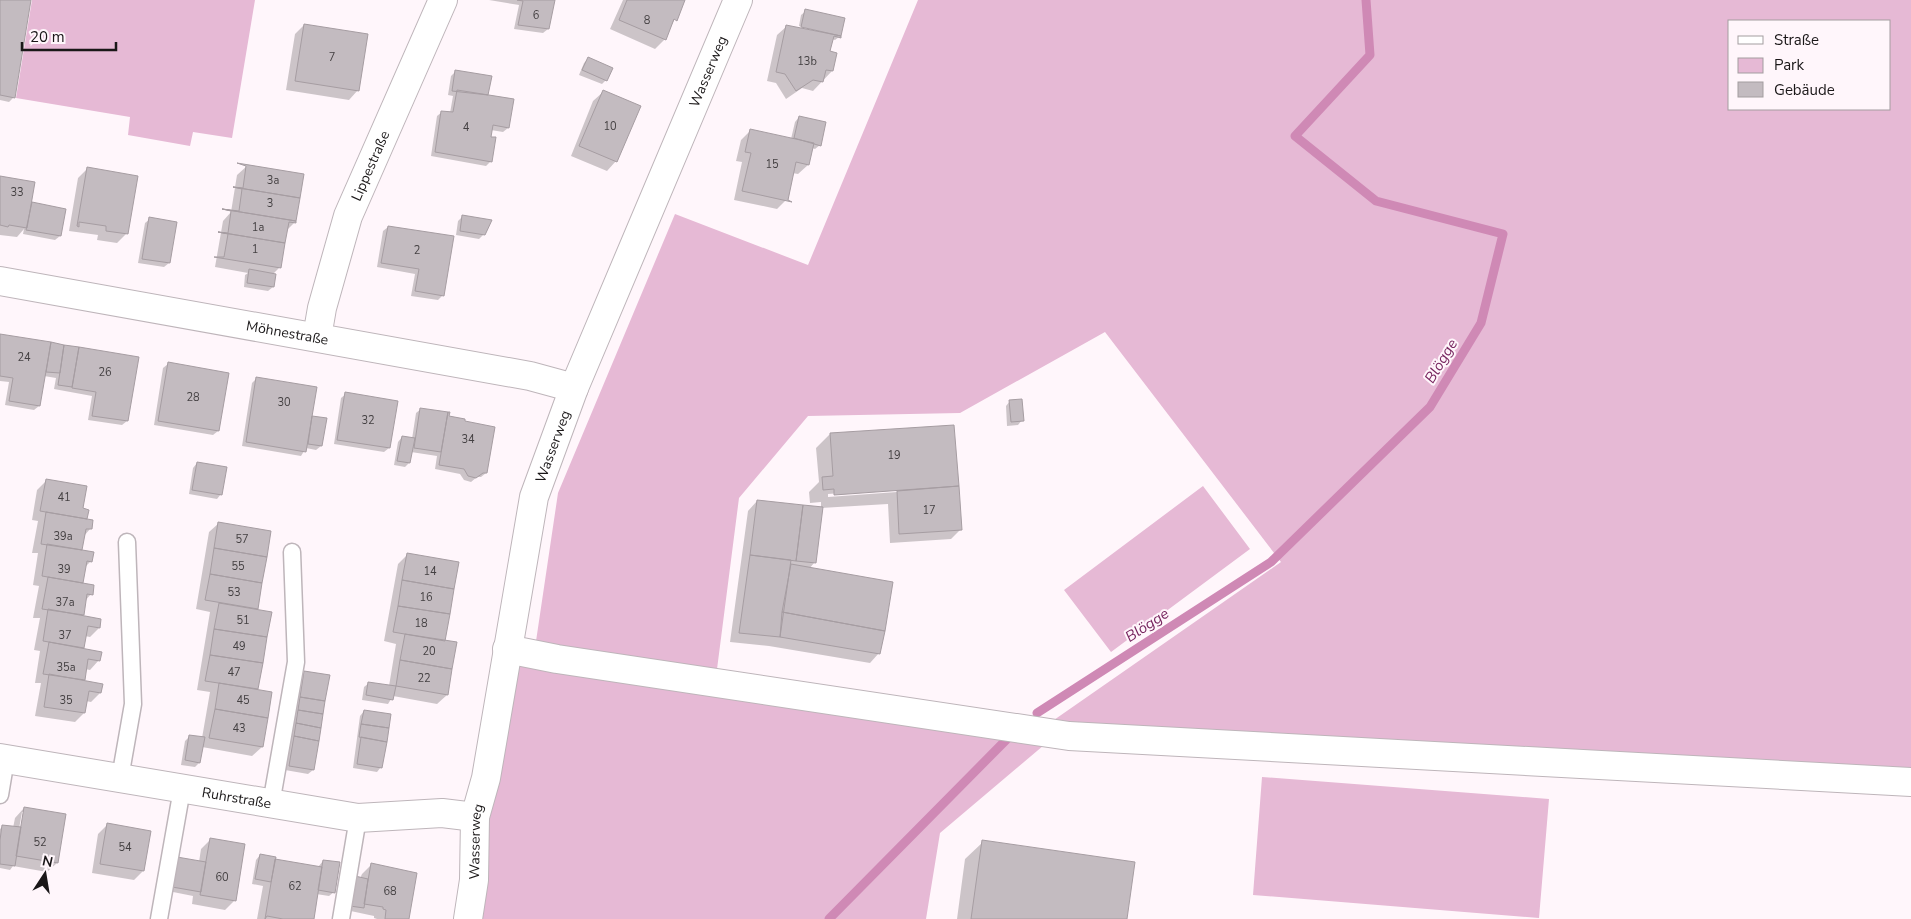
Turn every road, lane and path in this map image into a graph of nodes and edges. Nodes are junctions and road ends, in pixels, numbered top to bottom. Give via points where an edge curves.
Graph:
1 (443, 0) edge
2 (738, 0) edge
3 (0, 281) edge
4 (317, 337) junction
5 (574, 388) junction
6 (127, 542) dead end
7 (292, 552) dead end
8 (507, 649) junction
9 (3, 759) edge
10 (120, 778) junction
11 (1911, 782) edge
12 (182, 788) junction
13 (0, 795) edge
14 (271, 804) junction
15 (476, 817) junction
16 (358, 818) junction
17 (159, 919) edge
18 (341, 919) edge
19 (468, 919) edge

1 - 4 street, Lippestraße via 348,216
2 - 5 street, Wasserweg
3 - 4 street, Möhnestraße
4 - 5 street, Möhnestraße via 530,376
5 - 8 street, Wasserweg via 534,498
6 - 10 lane via 133,704
7 - 14 lane via 296,662
8 - 11 street via 1069,736
8 - 15 street, Wasserweg via 486,778
9 - 10 street, Ruhrstraße
9 - 13 lane
10 - 12 street, Ruhrstraße
12 - 14 street, Ruhrstraße
12 - 17 lane
14 - 16 street, Ruhrstraße
15 - 16 street, Ruhrstraße via 442,813
15 - 19 street, Wasserweg via 474,880
16 - 18 lane

